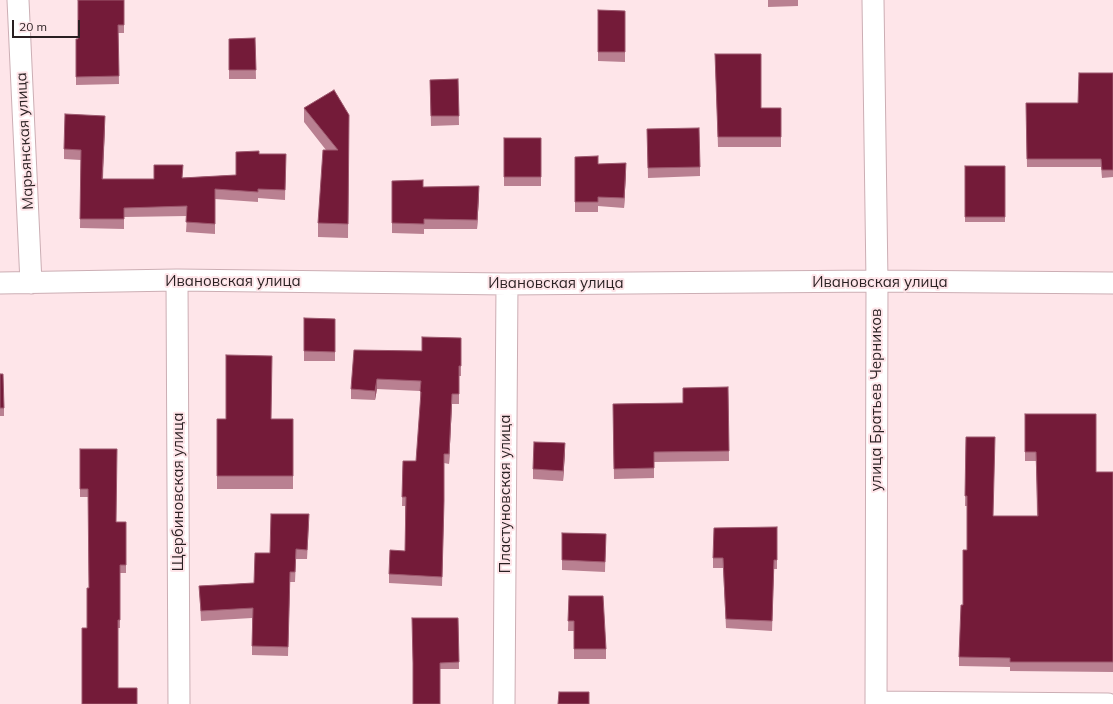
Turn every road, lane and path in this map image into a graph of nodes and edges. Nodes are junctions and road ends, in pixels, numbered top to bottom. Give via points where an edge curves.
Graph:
1 (18, 0) edge
2 (874, 0) edge
3 (177, 280) junction
4 (876, 281) junction
5 (0, 283) edge
6 (31, 283) junction
7 (1113, 283) edge
8 (507, 284) junction
9 (876, 703) edge
10 (178, 704) edge
11 (504, 704) edge
12 (1108, 704) edge

1 - 6 street, Марьянская улица
2 - 4 street, улица Братьев Черников
3 - 6 street, Ивановская улица
3 - 8 street, Ивановская улица
3 - 10 street, Щербиновская улица
4 - 7 street, Ивановская улица
4 - 8 street, Ивановская улица
4 - 9 street, улица Братьев Черников
5 - 6 street, Ивановская улица
8 - 11 street, Пластуновская улица
9 - 12 street

